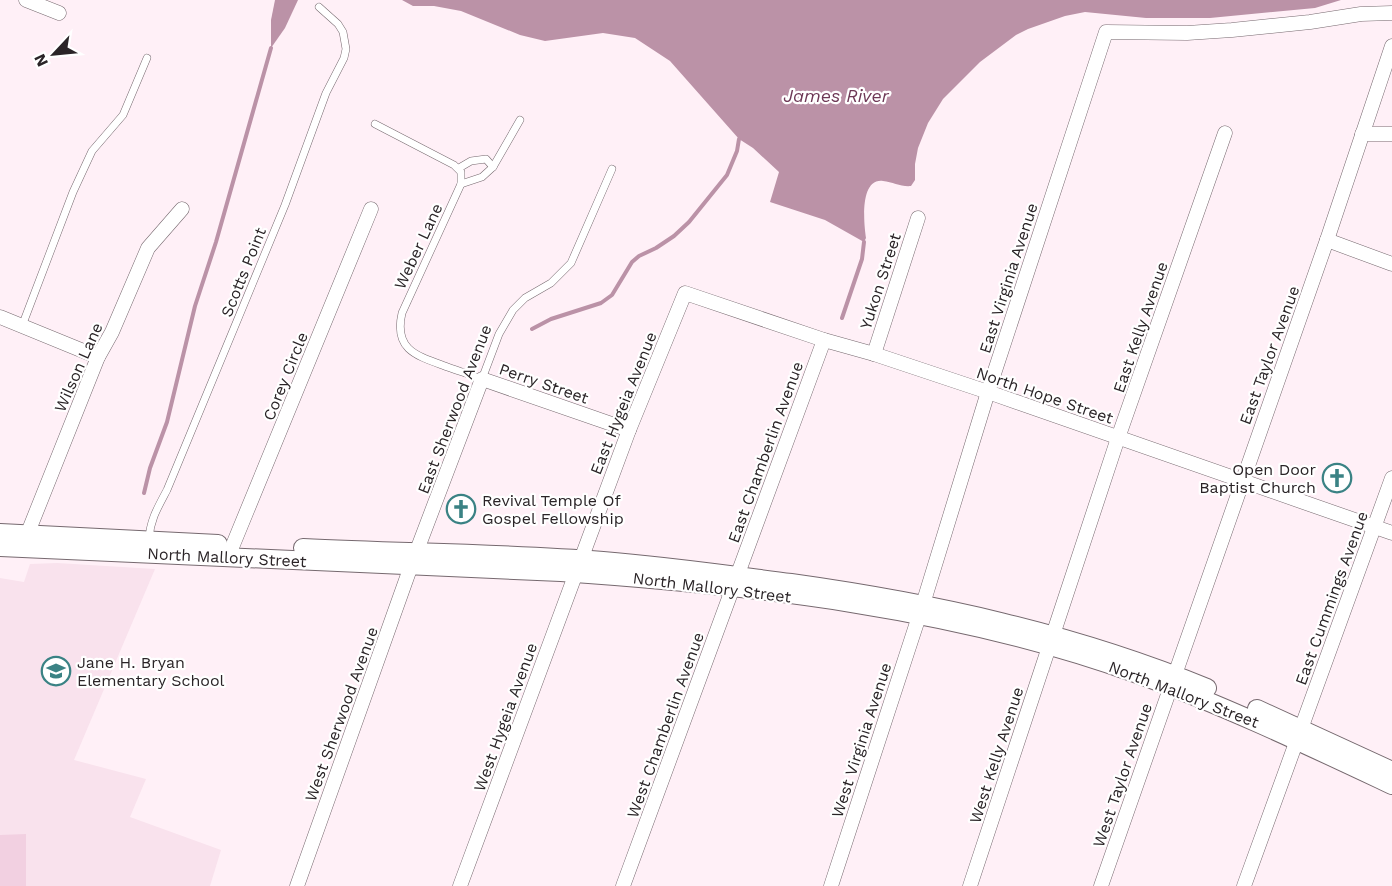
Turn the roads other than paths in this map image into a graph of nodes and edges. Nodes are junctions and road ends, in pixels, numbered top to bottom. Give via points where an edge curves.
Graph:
1 (26, 0) edge
2 (319, 7) dead end
3 (59, 12) dead end
4 (1392, 13) edge
5 (1392, 46) edge
6 (147, 58) dead end
7 (520, 120) dead end
8 (375, 124) dead end
9 (1225, 133) dead end
10 (1362, 134) junction
11 (1392, 134) edge
12 (493, 166) junction
13 (459, 168) junction
14 (612, 169) dead end
15 (462, 184) junction
16 (371, 208) dead end
17 (182, 209) dead end
18 (918, 218) dead end
19 (1327, 240) junction
20 (1392, 264) edge
21 (685, 293) joint
22 (0, 317) edge
23 (22, 326) junction
24 (824, 340) junction
25 (874, 354) junction
26 (98, 357) junction
27 (482, 379) junction
28 (988, 392) junction
29 (628, 430) junction
30 (1118, 438) junction
31 (1392, 478) edge
32 (1242, 479) junction
33 (1374, 526) junction
34 (1392, 532) edge
35 (0, 533) edge
36 (24, 542) junction
37 (0, 547) edge
38 (149, 547) junction
39 (231, 551) junction
40 (414, 559) junction
41 (578, 567) junction
42 (735, 582) junction
43 (921, 610) junction
44 (1052, 641) junction
45 (1172, 681) junction
46 (1299, 735) junction
47 (1392, 771) edge
48 (1392, 785) edge
49 (297, 886) edge
50 (460, 886) edge
51 (623, 886) edge
52 (831, 886) edge
53 (970, 886) edge
54 (1101, 886) edge
55 (1244, 886) edge

1 - 3 street
2 - 38 lane, Scotts Point via 343,32 344,58 326,93 285,205 167,490 153,515
4 - 28 street, East Virginia Avenue via 1232,30 1106,33
5 - 10 street, East Taylor Avenue
6 - 23 lane via 123,115 92,151
7 - 12 lane
8 - 13 lane
9 - 30 street, East Kelly Avenue
10 - 11 street
10 - 19 street, East Taylor Avenue
12 - 13 lane via 486,159
12 - 15 lane via 482,177
13 - 15 lane
14 - 27 lane, East Sherwood Avenue via 571,263 513,310
15 - 27 lane, Weber Lane via 402,313 400,330 405,345 419,357
16 - 39 street, Corey Circle
17 - 26 street, Wilson Lane via 148,248
18 - 25 street, Yukon Street
19 - 20 street
19 - 32 street, East Taylor Avenue
21 - 24 street, North Hope Street
21 - 29 street, East Hygeia Avenue
22 - 23 street
23 - 26 street
24 - 25 street, North Hope Street
24 - 42 street, East Chamberlin Avenue
25 - 28 street, North Hope Street
26 - 36 street, Wilson Lane
27 - 29 street, Perry Street
27 - 40 street, East Sherwood Avenue
28 - 30 street, North Hope Street
28 - 43 street, East Virginia Avenue
29 - 41 street, East Hygeia Avenue
30 - 32 street, North Hope Street
30 - 44 street, East Kelly Avenue
31 - 33 street, East Cummings Avenue
32 - 33 street, North Hope Street
32 - 45 street, East Taylor Avenue
33 - 34 street, North Hope Street
33 - 46 street, East Cummings Avenue
35 - 36 main road, North Mallory Street
36 - 37 main road, North Mallory Street
36 - 38 main road, North Mallory Street
38 - 39 main road, North Mallory Street
39 - 40 main road, North Mallory Street
40 - 41 main road, North Mallory Street
40 - 49 street, West Sherwood Avenue
41 - 42 main road, North Mallory Street
41 - 50 street, West Hygeia Avenue
42 - 43 main road, North Mallory Street via 833,588
42 - 51 street, West Chamberlin Avenue
43 - 44 main road, North Mallory Street via 1001,621
43 - 52 street, West Virginia Avenue
44 - 45 main road, North Mallory Street via 1143,663
44 - 53 street, West Kelly Avenue
45 - 46 main road, North Mallory Street
45 - 54 street, West Taylor Avenue
46 - 47 main road, North Mallory Street
46 - 48 main road, North Mallory Street
46 - 55 street, East Cummings Avenue

